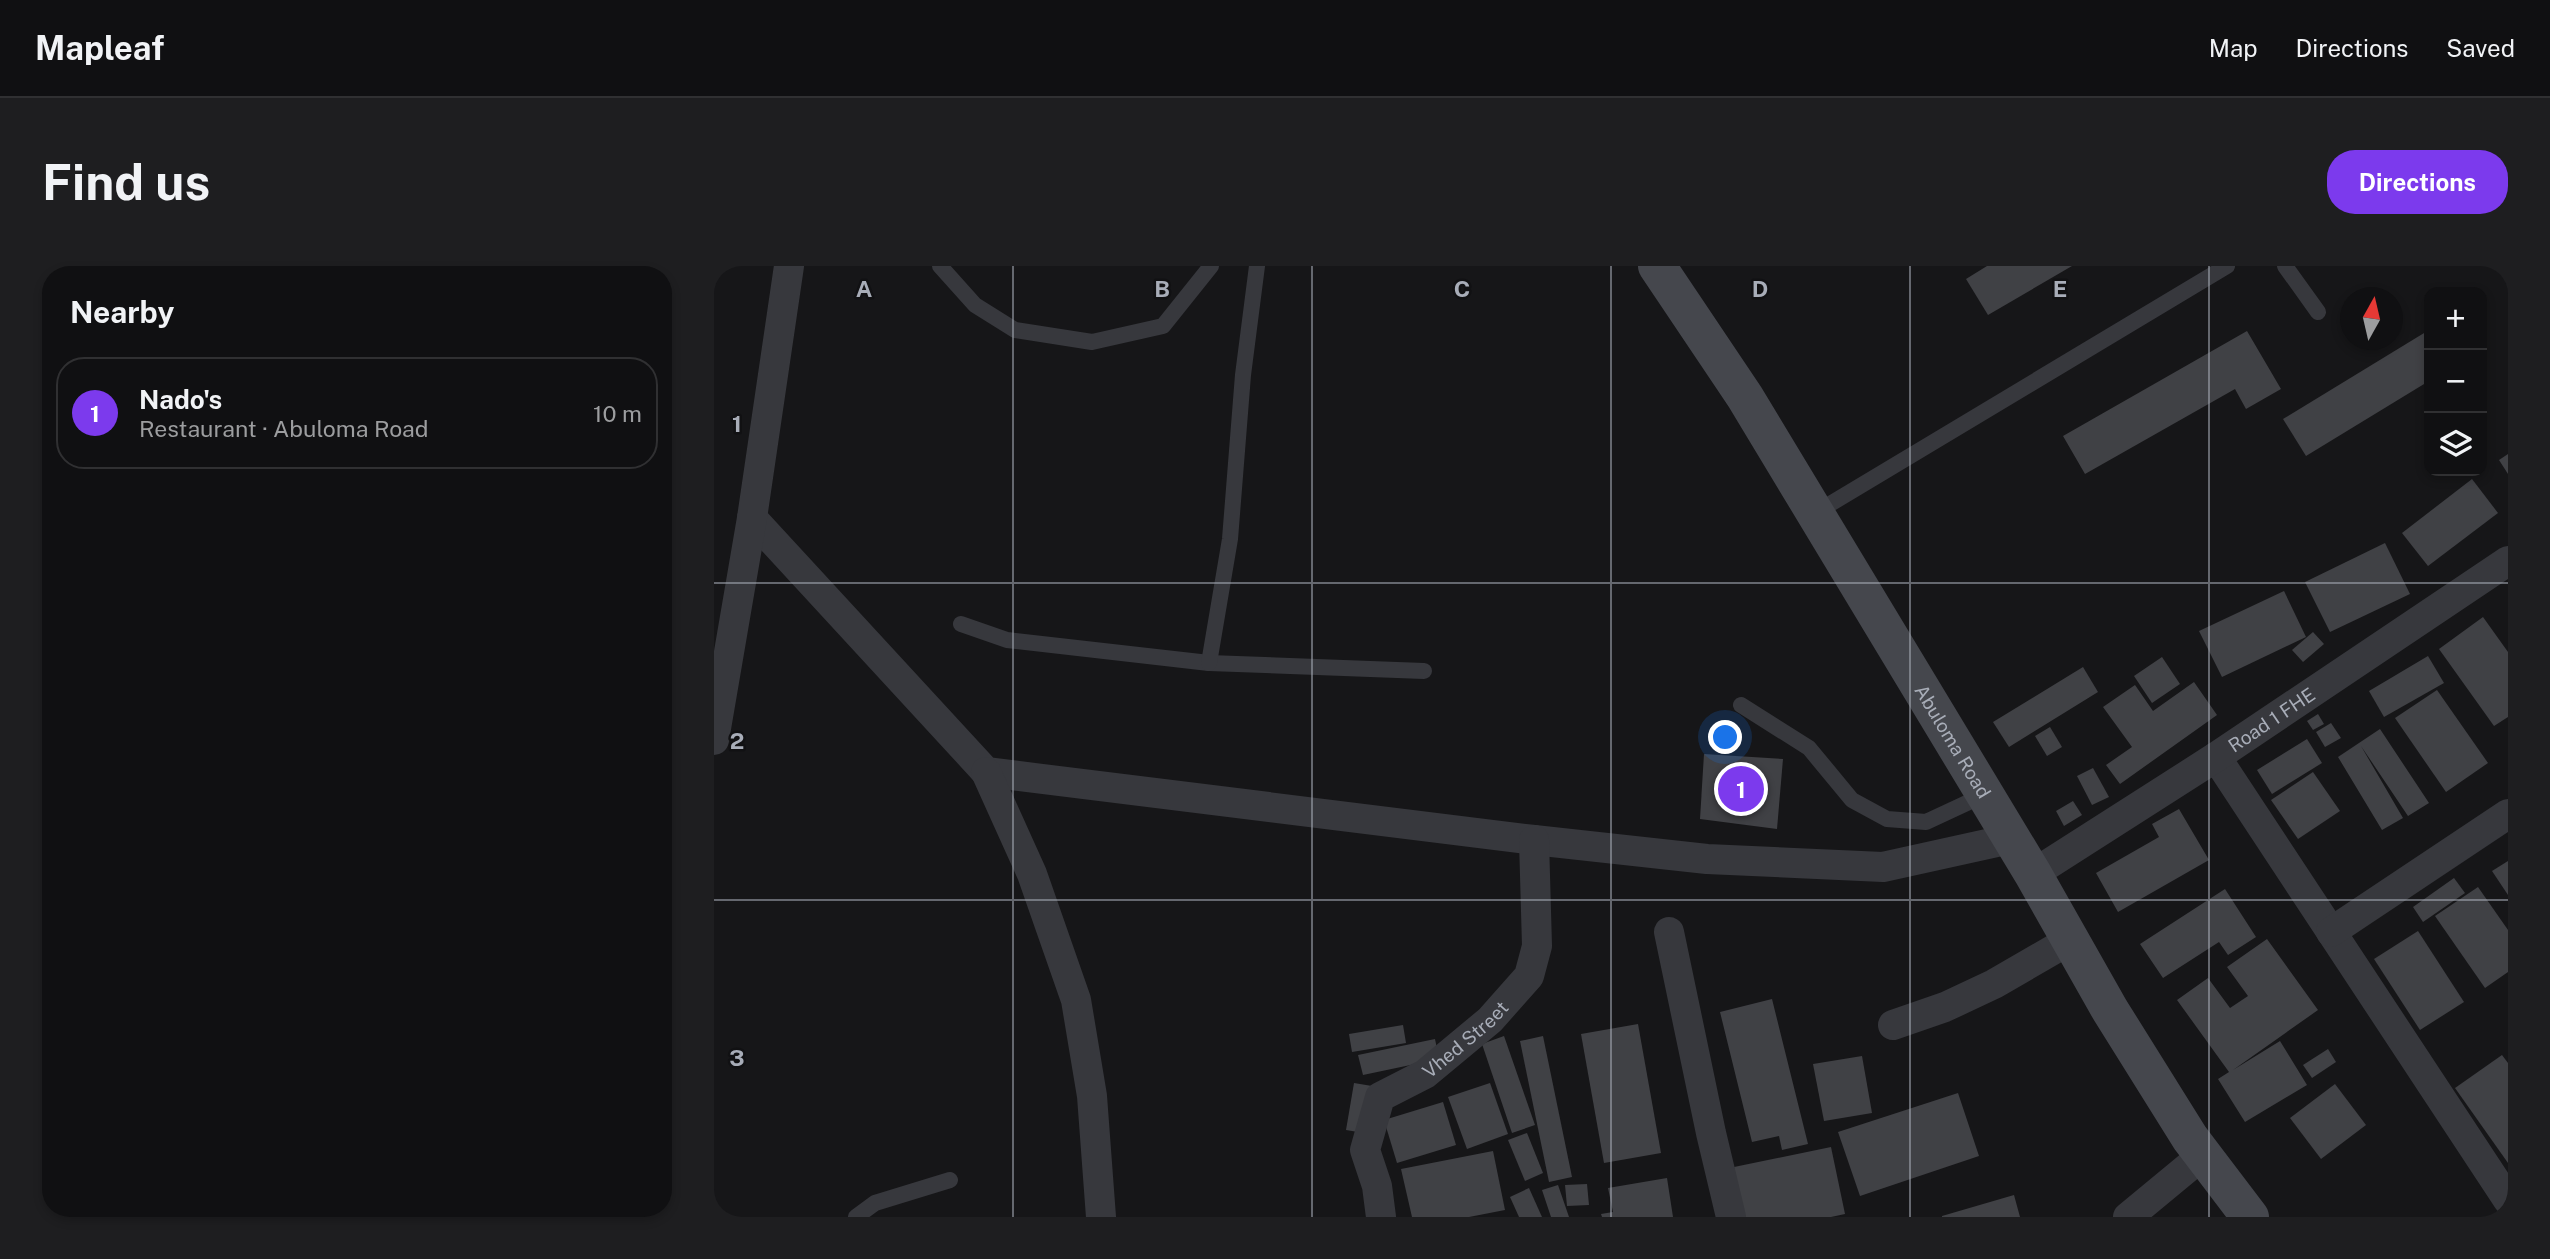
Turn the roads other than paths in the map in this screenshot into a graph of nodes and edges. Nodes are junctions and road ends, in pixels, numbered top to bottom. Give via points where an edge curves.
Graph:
1 (789, 266) edge
2 (940, 266) edge
3 (1211, 266) edge
4 (1257, 266) edge
5 (1657, 266) edge
6 (2227, 266) edge
7 (2286, 266) edge
8 (2318, 312) dead end
9 (1815, 513) junction
10 (752, 518) junction
11 (2508, 561) edge
12 (961, 624) dead end
13 (1209, 663) junction
14 (1424, 671) dead end
15 (1741, 705) dead end
16 (714, 740) edge
17 (2216, 757) junction
18 (986, 772) junction
19 (1984, 795) junction
20 (2508, 814) edge
21 (2010, 839) junction
22 (1534, 840) junction
23 (2033, 874) junction
24 (1669, 932) dead end
25 (2331, 932) junction
26 (2070, 940) junction
27 (1893, 1024) dead end
28 (2203, 1155) junction
29 (950, 1180) dead end
30 (2508, 1200) edge
31 (856, 1217) edge
32 (1101, 1217) edge
33 (1381, 1217) edge
34 (1731, 1217) edge
35 (2128, 1217) edge
36 (2250, 1217) edge

1 - 10 street
2 - 3 lane via 975,305 1015,330 1092,342 1163,326
4 - 13 lane via 1230,538
5 - 9 street, Abuloma Road via 1745,397
6 - 9 lane
7 - 8 lane
9 - 19 street, Abuloma Road
10 - 16 street
10 - 18 street
11 - 17 street, Road 1 FHE
12 - 13 lane via 1007,640
13 - 14 lane
15 - 19 lane via 1809,748 1852,800 1887,819 1926,822
17 - 23 street, Road 1 FHE
17 - 25 street
18 - 22 street
18 - 32 street via 1032,874 1076,1000 1092,1096
19 - 21 street, Abuloma Road
20 - 25 street
21 - 22 street via 1883,867 1707,859
21 - 23 street, Abuloma Road
22 - 33 street, Vhed Street via 1537,946 1529,976 1490,1020 1425,1074 1380,1097 1365,1150
23 - 26 street, Abuloma Road
24 - 34 street
25 - 30 street
26 - 27 street via 1982,990
26 - 28 street, Abuloma Road
28 - 35 street
28 - 36 street, Abuloma Road
29 - 31 lane via 875,1203

